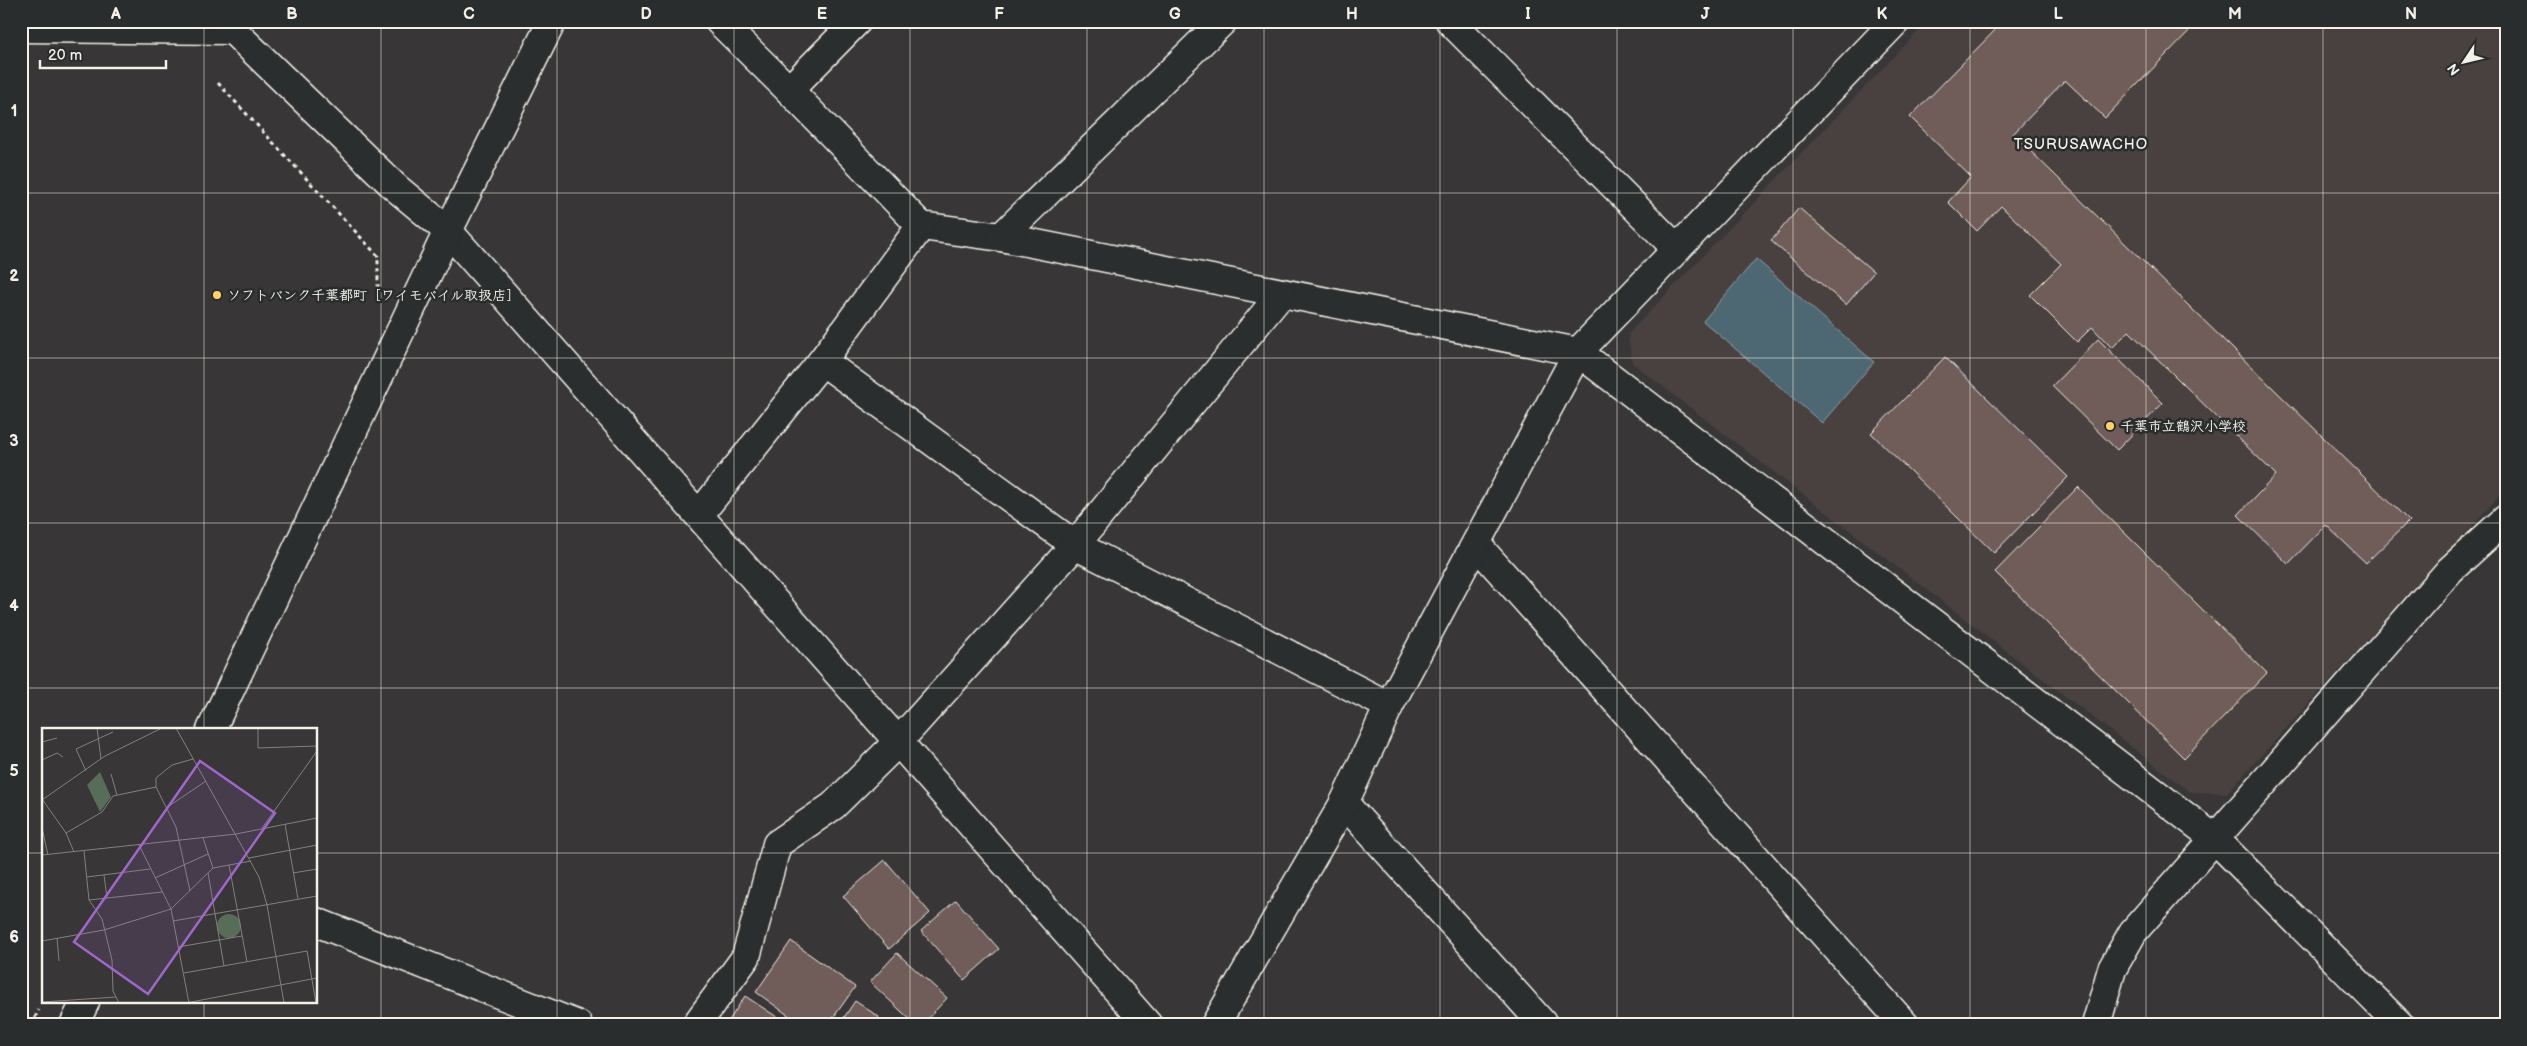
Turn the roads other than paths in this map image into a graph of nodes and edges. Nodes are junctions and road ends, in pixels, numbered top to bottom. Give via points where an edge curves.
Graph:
1 (552, 21) edge
2 (719, 21) edge
3 (857, 21) edge
4 (1223, 21) edge
5 (1450, 21) edge
6 (1886, 25) edge
7 (227, 26) edge
8 (21, 28) edge
9 (789, 90) junction
10 (921, 226) junction
11 (448, 231) junction
12 (1001, 237) junction
13 (1677, 249) junction
14 (1282, 293) junction
15 (1578, 352) junction
16 (822, 362) junction
17 (699, 515) junction
18 (2506, 519) edge
19 (1476, 544) junction
20 (1075, 545) junction
21 (1389, 706) junction
22 (212, 728) edge
23 (898, 742) junction
24 (1344, 803) junction
25 (2214, 838) junction
26 (318, 923) edge
27 (84, 1004) edge
28 (1901, 1023) edge
29 (74, 1025) edge
30 (578, 1025) edge
31 (696, 1025) edge
32 (1148, 1025) edge
33 (1215, 1025) edge
34 (1544, 1025) edge
35 (2096, 1025) edge
36 (2400, 1025) edge

1 - 11 street
2 - 9 street
3 - 9 street
4 - 12 street
5 - 13 street
6 - 13 street
7 - 8 street
7 - 11 street via 395,187
9 - 10 street
10 - 12 street
10 - 16 street
11 - 17 street
11 - 22 street
12 - 14 street
13 - 15 street
14 - 15 street
14 - 20 street
15 - 19 street
15 - 25 street
16 - 17 street
16 - 20 street
17 - 23 street
18 - 25 street via 2450,570
19 - 21 street
19 - 28 street
20 - 21 street
20 - 23 street
21 - 24 street
23 - 31 street via 833,806 776,844 746,957
23 - 32 street
24 - 33 street
24 - 34 street
25 - 35 street via 2133,932 2112,969
25 - 36 street
26 - 30 street
27 - 29 street

